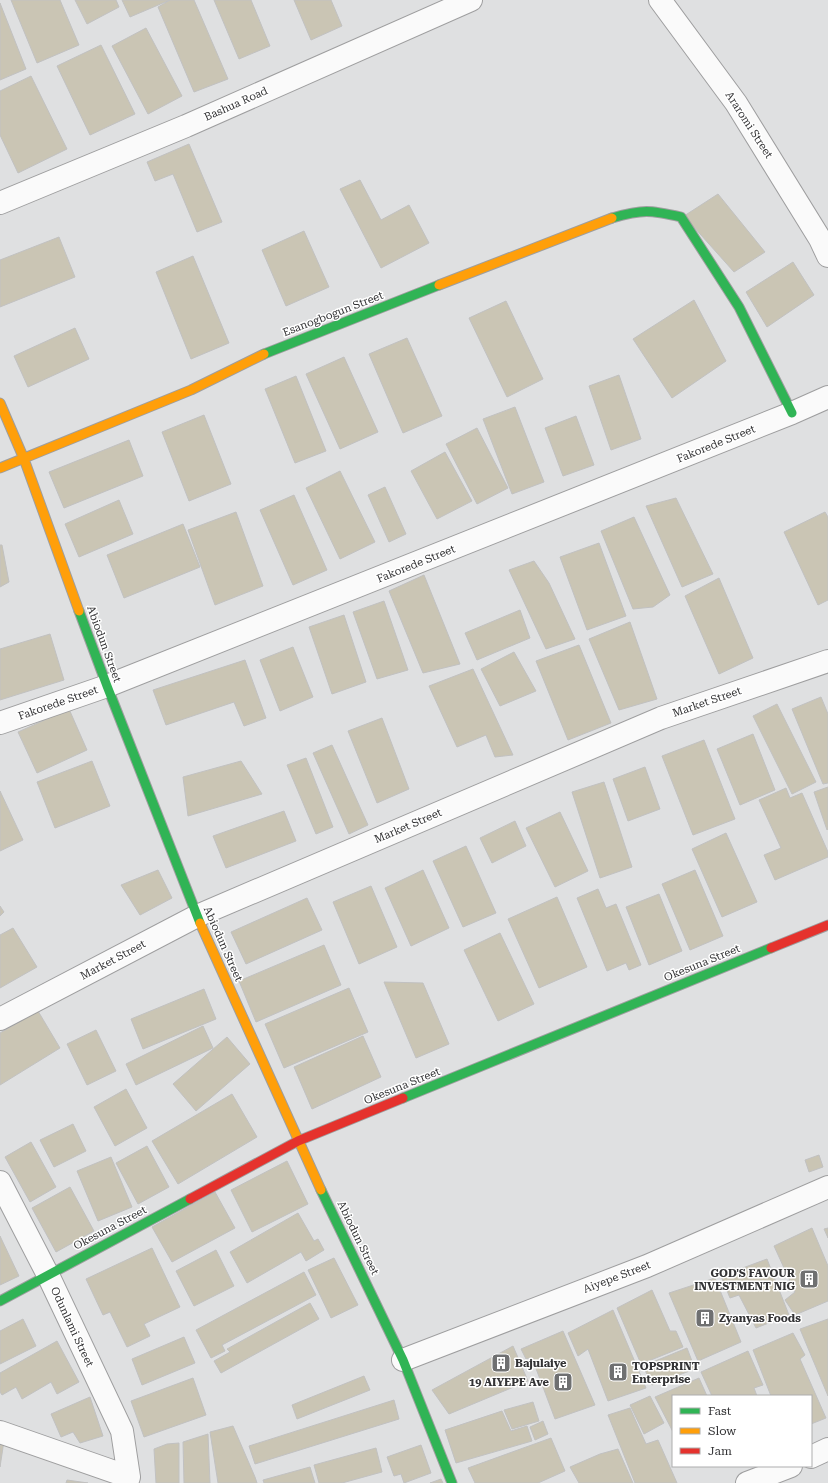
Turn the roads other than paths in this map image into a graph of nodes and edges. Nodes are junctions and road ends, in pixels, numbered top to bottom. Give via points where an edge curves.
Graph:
1 (471, 0) edge
2 (660, 0) edge
3 (0, 203) edge
4 (826, 244) edge
5 (828, 397) edge
6 (0, 403) edge
7 (792, 413) junction
8 (24, 460) junction
9 (0, 468) edge
10 (828, 661) edge
11 (107, 686) junction
12 (0, 723) edge
13 (197, 916) junction
14 (828, 925) edge
15 (0, 1019) edge
16 (298, 1142) junction
17 (0, 1182) edge
18 (828, 1187) edge
19 (48, 1275) junction
20 (0, 1300) edge
21 (403, 1360) junction
22 (0, 1432) edge
23 (828, 1449) edge
24 (812, 1457) edge
25 (788, 1467) edge
26 (128, 1480) edge
27 (452, 1483) edge
28 (747, 1483) edge

1 - 3 street, Bashua Road via 186,126
2 - 4 street, Araromi Street via 736,102
5 - 7 street, Fakorede Street
6 - 8 street, Abiodun Street
7 - 8 street, Esanogbogun Street via 739,307 681,217 655,211 637,211 604,220 267,353 191,390
7 - 11 street, Fakorede Street
8 - 9 street, Esanogbogun Street
8 - 11 street, Abiodun Street
10 - 13 street, Market Street via 661,718
11 - 12 street, Fakorede Street
11 - 13 street, Abiodun Street
13 - 15 street, Market Street
13 - 16 street, Abiodun Street
14 - 16 street, Okesuna Street
16 - 19 street, Okesuna Street
16 - 21 street, Abiodun Street
17 - 19 street, Odunlami Street
18 - 21 street, Aiyepe Street via 647,1266
19 - 20 street, Okesuna Street
19 - 26 street, Odunlami Street via 122,1431
21 - 27 street, Abiodun Street
22 - 26 street
23 - 24 street
25 - 28 street

